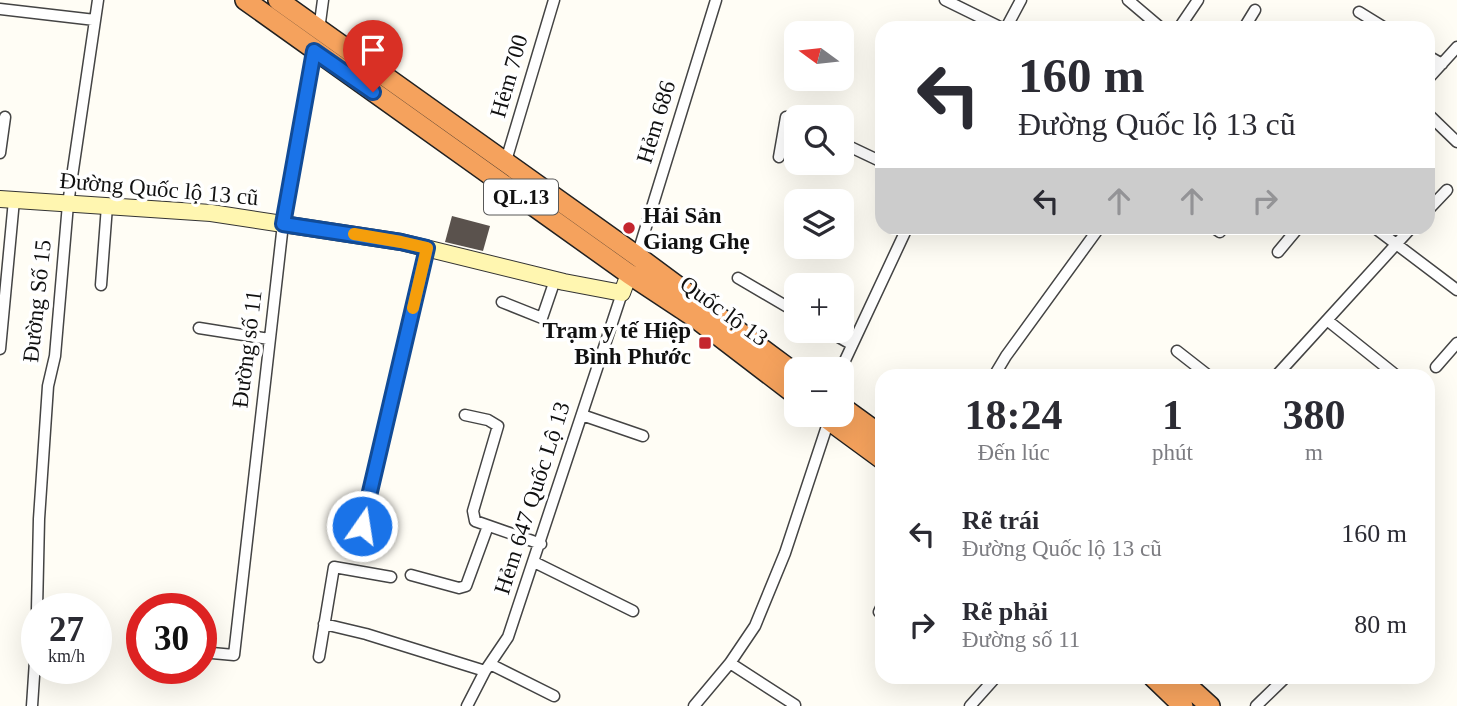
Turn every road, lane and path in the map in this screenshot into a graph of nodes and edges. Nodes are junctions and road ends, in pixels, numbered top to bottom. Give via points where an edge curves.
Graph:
1 (98, 0) edge
2 (245, 0) edge
3 (278, 0) edge
4 (324, 0) edge
5 (554, 0) edge
6 (716, 0) edge
7 (944, 0) edge
8 (976, 0) edge
9 (1021, 0) edge
10 (1128, 0) edge
11 (1198, 0) edge
12 (0, 9) edge
13 (1255, 10) dead end
14 (970, 12) junction
15 (1359, 12) dead end
16 (95, 20) junction
17 (989, 21) edge
18 (1008, 21) edge
19 (1153, 21) edge
20 (1184, 21) edge
21 (1248, 21) edge
22 (1374, 21) edge
23 (319, 30) junction
24 (1456, 50) edge
25 (314, 51) junction
26 (1435, 60) edge
27 (1442, 64) junction
28 (1435, 72) edge
29 (5, 117) dead end
30 (1435, 121) edge
31 (784, 128) edge
32 (1457, 142) edge
33 (854, 149) edge
34 (0, 153) edge
35 (779, 157) dead end
36 (875, 159) edge
37 (505, 164) junction
38 (1447, 190) dead end
39 (7, 200) edge
40 (1435, 203) edge
41 (68, 204) junction
42 (107, 206) junction
43 (283, 224) junction
44 (904, 235) edge
45 (1094, 235) edge
46 (1292, 235) edge
47 (1383, 235) edge
48 (1404, 235) edge
49 (1395, 245) junction
50 (427, 248) junction
51 (1278, 252) dead end
52 (633, 265) junction
53 (738, 278) dead end
54 (555, 280) junction
55 (101, 285) dead end
56 (1457, 290) edge
57 (622, 293) junction
58 (502, 302) dead end
59 (784, 305) edge
60 (1327, 320) junction
61 (199, 328) dead end
62 (269, 339) junction
63 (1457, 343) edge
64 (851, 344) joint
65 (0, 349) edge
66 (1177, 351) dead end
67 (846, 357) edge
68 (784, 366) edge
69 (1436, 367) dead end
70 (998, 369) edge
71 (1200, 369) edge
72 (1282, 369) edge
73 (1388, 369) edge
74 (784, 386) edge
75 (464, 415) dead end
76 (582, 415) junction
77 (854, 424) edge
78 (827, 427) edge
79 (846, 427) edge
80 (875, 433) edge
81 (643, 436) dead end
82 (875, 453) edge
83 (488, 526) junction
84 (541, 544) junction
85 (357, 552) dead end
86 (534, 562) junction
87 (411, 575) dead end
88 (391, 577) dead end
89 (37, 593) edge
90 (633, 611) dead end
91 (324, 624) junction
92 (217, 653) edge
93 (319, 657) dead end
94 (730, 663) junction
95 (488, 667) junction
96 (33, 684) edge
97 (990, 684) edge
98 (1160, 684) edge
99 (1186, 684) edge
100 (1279, 684) edge
101 (554, 696) dead end
102 (795, 705) edge
103 (32, 706) edge
104 (467, 706) edge
105 (694, 706) edge
106 (970, 706) edge
107 (1183, 706) edge
108 (1210, 706) edge
109 (1256, 706) edge

1 - 16 street, Đường Số 15
2 - 25 highway, Quốc lộ 13 / QL.13
3 - 23 highway, Quốc lộ 13 / QL.13
4 - 23 street
5 - 37 street, Hẻm 700
6 - 52 street, Hẻm 686
7 - 14 street
8 - 14 street
9 - 18 street
10 - 19 street
11 - 20 street
12 - 16 street
13 - 21 street
14 - 17 street
15 - 22 street
16 - 41 street, Đường Số 15
23 - 37 highway, Quốc lộ 13 / QL.13
24 - 27 street
25 - 43 street, Đường số 11
25 - 52 highway, Quốc lộ 13 / QL.13
26 - 27 street
27 - 28 street
29 - 34 street
30 - 32 street
31 - 35 street
33 - 36 street
37 - 52 highway, Quốc lộ 13 / QL.13
38 - 40 street
39 - 41 street, Đường Quốc lộ 13 cũ
39 - 65 street
41 - 42 street, Đường Quốc lộ 13 cũ
41 - 89 street, Đường Số 15 via 55,356 48,386
42 - 43 street, Đường Quốc lộ 13 cũ via 211,213
42 - 55 street
43 - 50 street, Đường Quốc lộ 13 cũ
43 - 62 street, Đường số 11
44 - 64 street
45 - 70 street
46 - 51 street
47 - 49 street
48 - 49 street
49 - 56 street
49 - 60 street
50 - 54 street, Đường Quốc lộ 13 cũ
50 - 85 street
52 - 57 street
52 - 68 highway, Quốc lộ 13 / QL.13
52 - 74 highway, Quốc lộ 13 / QL.13
53 - 59 street
54 - 57 street, Đường Quốc lộ 13 cũ
54 - 58 street via 542,317
57 - 76 street, Hẻm 647 Quốc Lộ 13
60 - 72 street
60 - 73 street
61 - 62 street
62 - 92 street, Đường số 11 via 234,655
63 - 69 street
64 - 67 street
66 - 71 street
75 - 83 street via 498,426 473,511 475,521
76 - 81 street
76 - 84 street, Hẻm 647 Quốc Lộ 13
77 - 80 highway
78 - 94 street via 785,554 755,626
79 - 82 highway
83 - 84 street
83 - 87 street via 466,586
84 - 86 street, Hẻm 647 Quốc Lộ 13
86 - 90 street
86 - 95 street, Hẻm 647 Quốc Lộ 13 via 508,637
88 - 91 street via 334,566
91 - 93 street
91 - 95 street
94 - 102 street
94 - 105 street
95 - 101 street
95 - 104 street, Hẻm 647 Quốc Lộ 13
96 - 103 street
97 - 106 street
98 - 107 highway
99 - 108 highway
100 - 109 street

